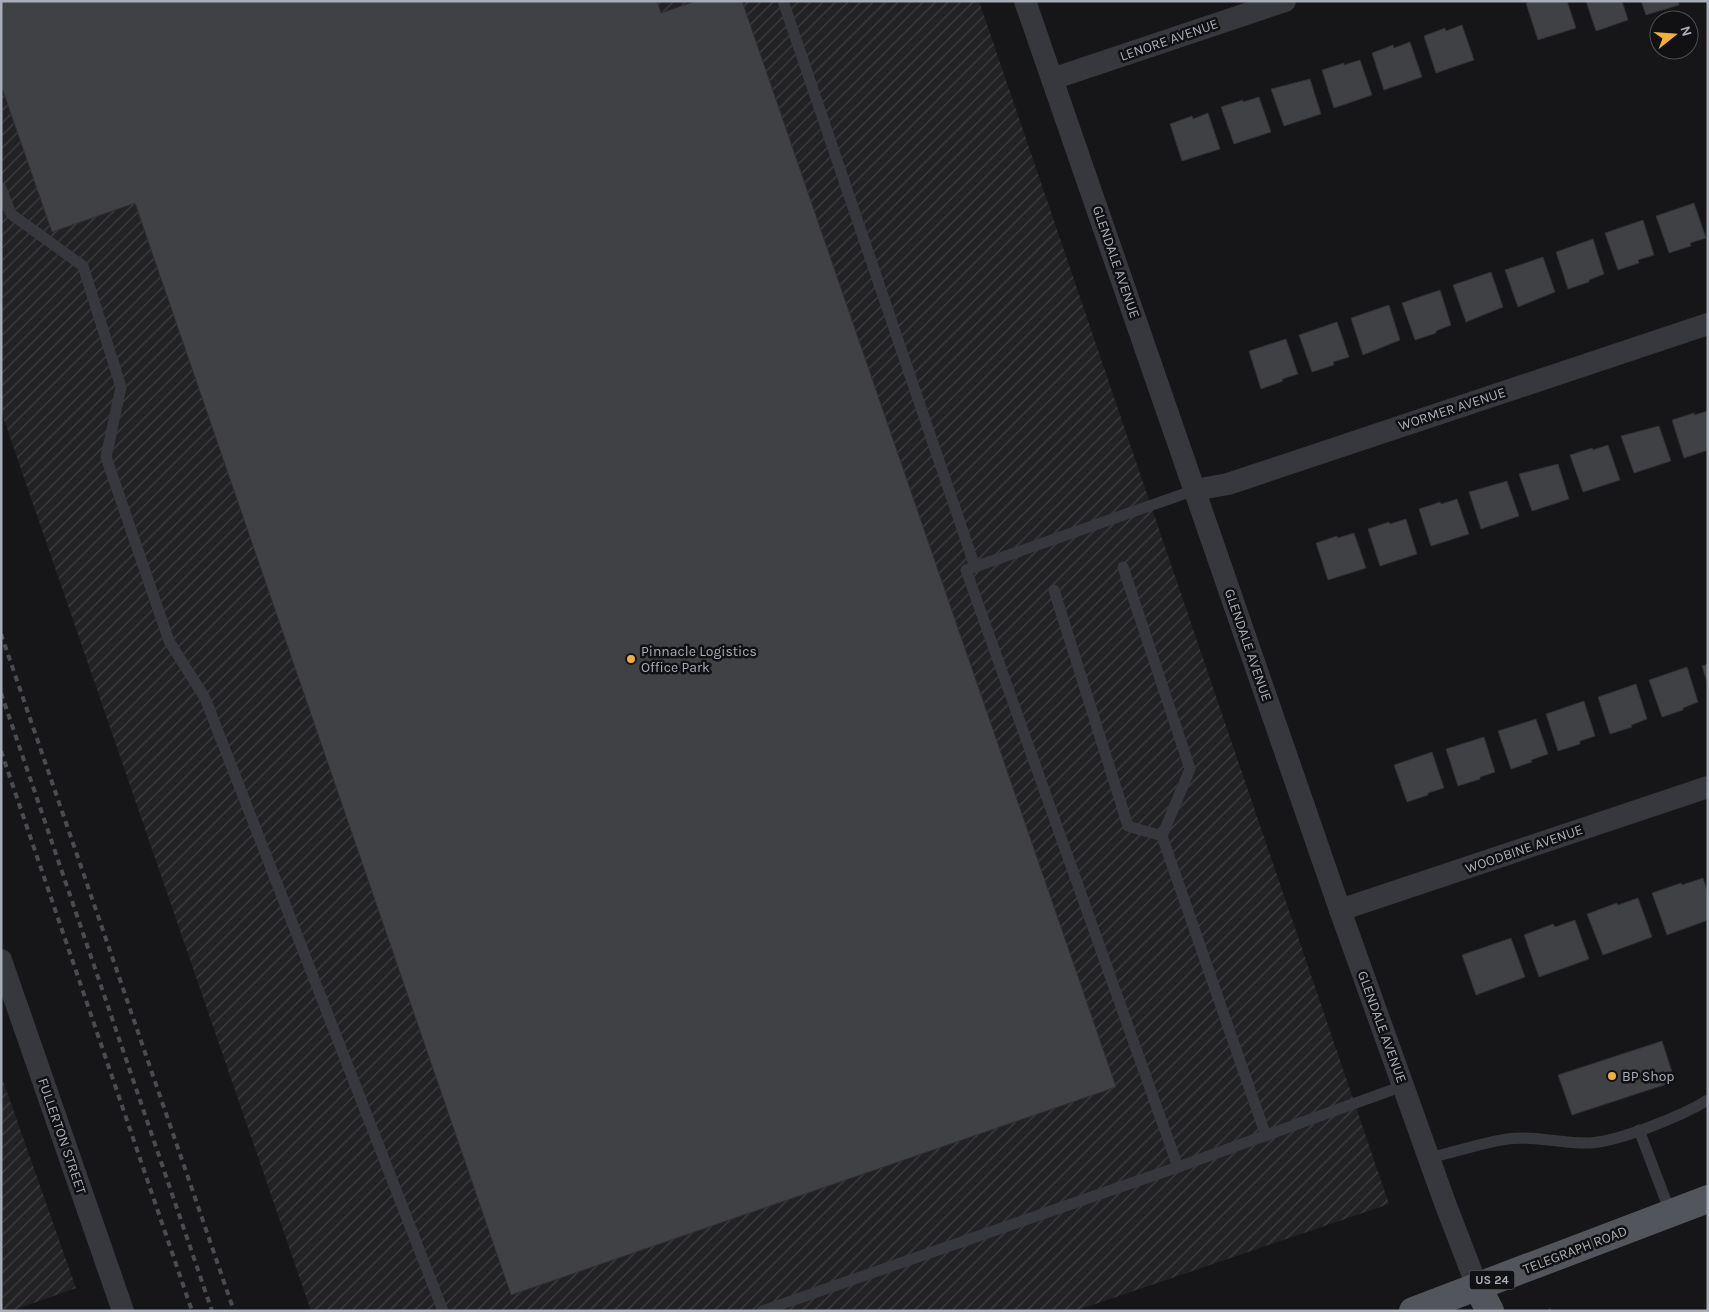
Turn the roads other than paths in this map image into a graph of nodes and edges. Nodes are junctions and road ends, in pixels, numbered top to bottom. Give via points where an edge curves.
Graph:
1 (782, 1) edge
2 (1025, 1) edge
3 (1286, 1) edge
4 (1052, 79) junction
5 (1, 188) edge
6 (1708, 324) edge
7 (1195, 490) junction
8 (975, 567) junction
9 (1123, 567) dead end
10 (1054, 590) dead end
11 (1708, 787) edge
12 (1162, 836) junction
13 (1340, 910) junction
14 (1, 960) edge
15 (1403, 1086) junction
16 (1708, 1100) edge
17 (1639, 1130) junction
18 (1266, 1136) junction
19 (1429, 1158) junction
20 (1178, 1167) junction
21 (1708, 1179) edge
22 (1708, 1199) edge
23 (1666, 1201) junction
24 (1572, 1251) junction
25 (1476, 1286) junction
26 (123, 1311) edge
27 (443, 1311) edge
28 (762, 1311) edge
29 (1414, 1311) edge
30 (1490, 1311) edge

1 - 8 lane
2 - 4 street, GLENDALE AVENUE
3 - 4 street, LENORE AVENUE
4 - 7 street, GLENDALE AVENUE
5 - 27 lane via 11,214 83,266 121,387 106,457 147,577 170,641 205,698
6 - 7 street, WORMER AVENUE via 1228,484
7 - 8 lane
7 - 13 street, GLENDALE AVENUE
8 - 20 lane via 966,570
9 - 12 lane via 1190,769
10 - 12 lane via 1128,826
11 - 13 street, WOODBINE AVENUE
12 - 18 lane
13 - 15 street, GLENDALE AVENUE
14 - 26 street, FULLERTON STREET
15 - 18 lane
15 - 19 street, GLENDALE AVENUE
16 - 17 lane via 1693,1110
17 - 19 lane via 1591,1143 1543,1138 1508,1139
17 - 23 lane
18 - 20 lane
19 - 25 street, GLENDALE AVENUE
20 - 28 lane
21 - 23 main road
22 - 24 main road, TELEGRAPH ROAD / US 24
23 - 24 main road
24 - 25 main road, TELEGRAPH ROAD / US 24
25 - 29 main road, TELEGRAPH ROAD / US 24
25 - 30 main road

